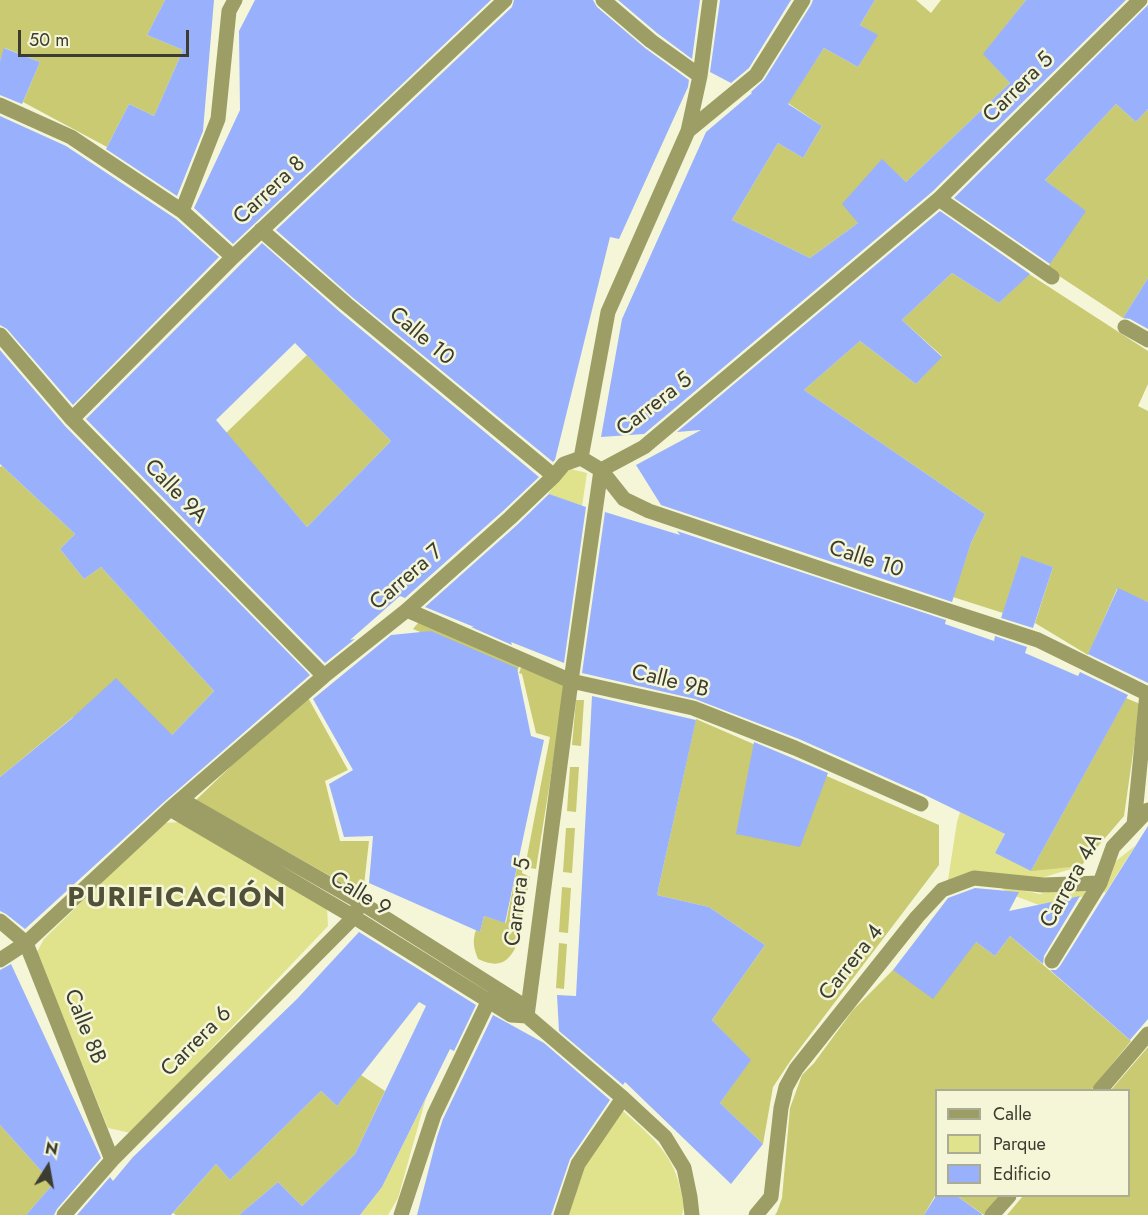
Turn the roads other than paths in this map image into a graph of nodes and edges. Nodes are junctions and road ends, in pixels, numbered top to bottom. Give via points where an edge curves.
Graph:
1 (235, 0) edge
2 (505, 0) edge
3 (603, 0) edge
4 (710, 0) edge
5 (803, 0) edge
6 (1140, 0) edge
7 (700, 76) junction
8 (0, 105) edge
9 (688, 131) junction
10 (939, 199) junction
11 (182, 211) junction
12 (261, 230) junction
13 (233, 257) junction
14 (1052, 277) dead end
15 (1125, 327) dead end
16 (0, 335) edge
17 (1148, 340) edge
18 (72, 420) junction
19 (581, 458) junction
20 (601, 470) junction
21 (554, 476) junction
22 (407, 610) junction
23 (324, 676) junction
24 (571, 681) junction
25 (1147, 693) edge
26 (176, 804) junction
27 (921, 804) dead end
28 (1148, 810) edge
29 (1134, 825) junction
30 (1100, 884) junction
31 (360, 902) junction
32 (354, 917) junction
33 (0, 921) edge
34 (26, 943) junction
35 (0, 960) edge
36 (1052, 961) dead end
37 (489, 1000) junction
38 (527, 1016) junction
39 (1148, 1034) edge
40 (1101, 1089) edge
41 (623, 1098) junction
42 (112, 1160) junction
43 (1008, 1197) edge
44 (64, 1215) edge
45 (401, 1215) edge
46 (561, 1215) edge
47 (692, 1215) edge
48 (756, 1215) edge
49 (992, 1215) edge

1 - 11 street via 230,11 218,119
2 - 12 street, Carrera 8
3 - 7 street
4 - 7 street
5 - 9 street via 756,75
6 - 10 street, Carrera 5
7 - 9 street
8 - 11 street via 71,137
9 - 19 street via 608,312
10 - 14 street
10 - 20 street, Carrera 5 via 644,447
11 - 13 street
12 - 13 street, Carrera 8
12 - 21 street, Calle 10
13 - 18 street, Carrera 8
15 - 17 street
16 - 18 street, Calle 9A
18 - 23 street, Calle 9A
19 - 20 street, Calle 10
19 - 21 street, Carrera 7 via 564,464
20 - 24 street, Carrera 5
20 - 25 street, Calle 10 via 624,499 649,511 1038,640
21 - 22 street, Carrera 7
22 - 23 street, Carrera 7
22 - 24 street, Calle 9B
23 - 26 street, Carrera 7
24 - 27 street, Calle 9B via 693,708
24 - 38 street, Carrera 5
25 - 29 street, Carrera 4A
26 - 31 street, Calle 9
26 - 32 street, Calle 9
26 - 34 street, Carrera 7
28 - 29 street, Carrera 4A
29 - 30 street, Carrera 4A via 1113,847
30 - 36 street, Carrera 4A
30 - 48 street, Carrera 4 via 1043,885 974,878 942,890 796,1069 781,1108 771,1197
31 - 32 street, Carrera 6
31 - 38 street, Calle 9 via 518,1002
32 - 37 street, Calle 9
32 - 42 street, Carrera 6
33 - 34 street, Calle 8B
34 - 35 street, Carrera 7
34 - 42 street, Calle 8B
37 - 38 street, Calle 9 via 511,1015
37 - 45 street via 434,1115
38 - 41 street, Calle 9
39 - 40 street
41 - 46 street via 578,1164
41 - 47 street, Calle 9 via 665,1137 684,1168
42 - 44 street, Carrera 6
43 - 49 street

